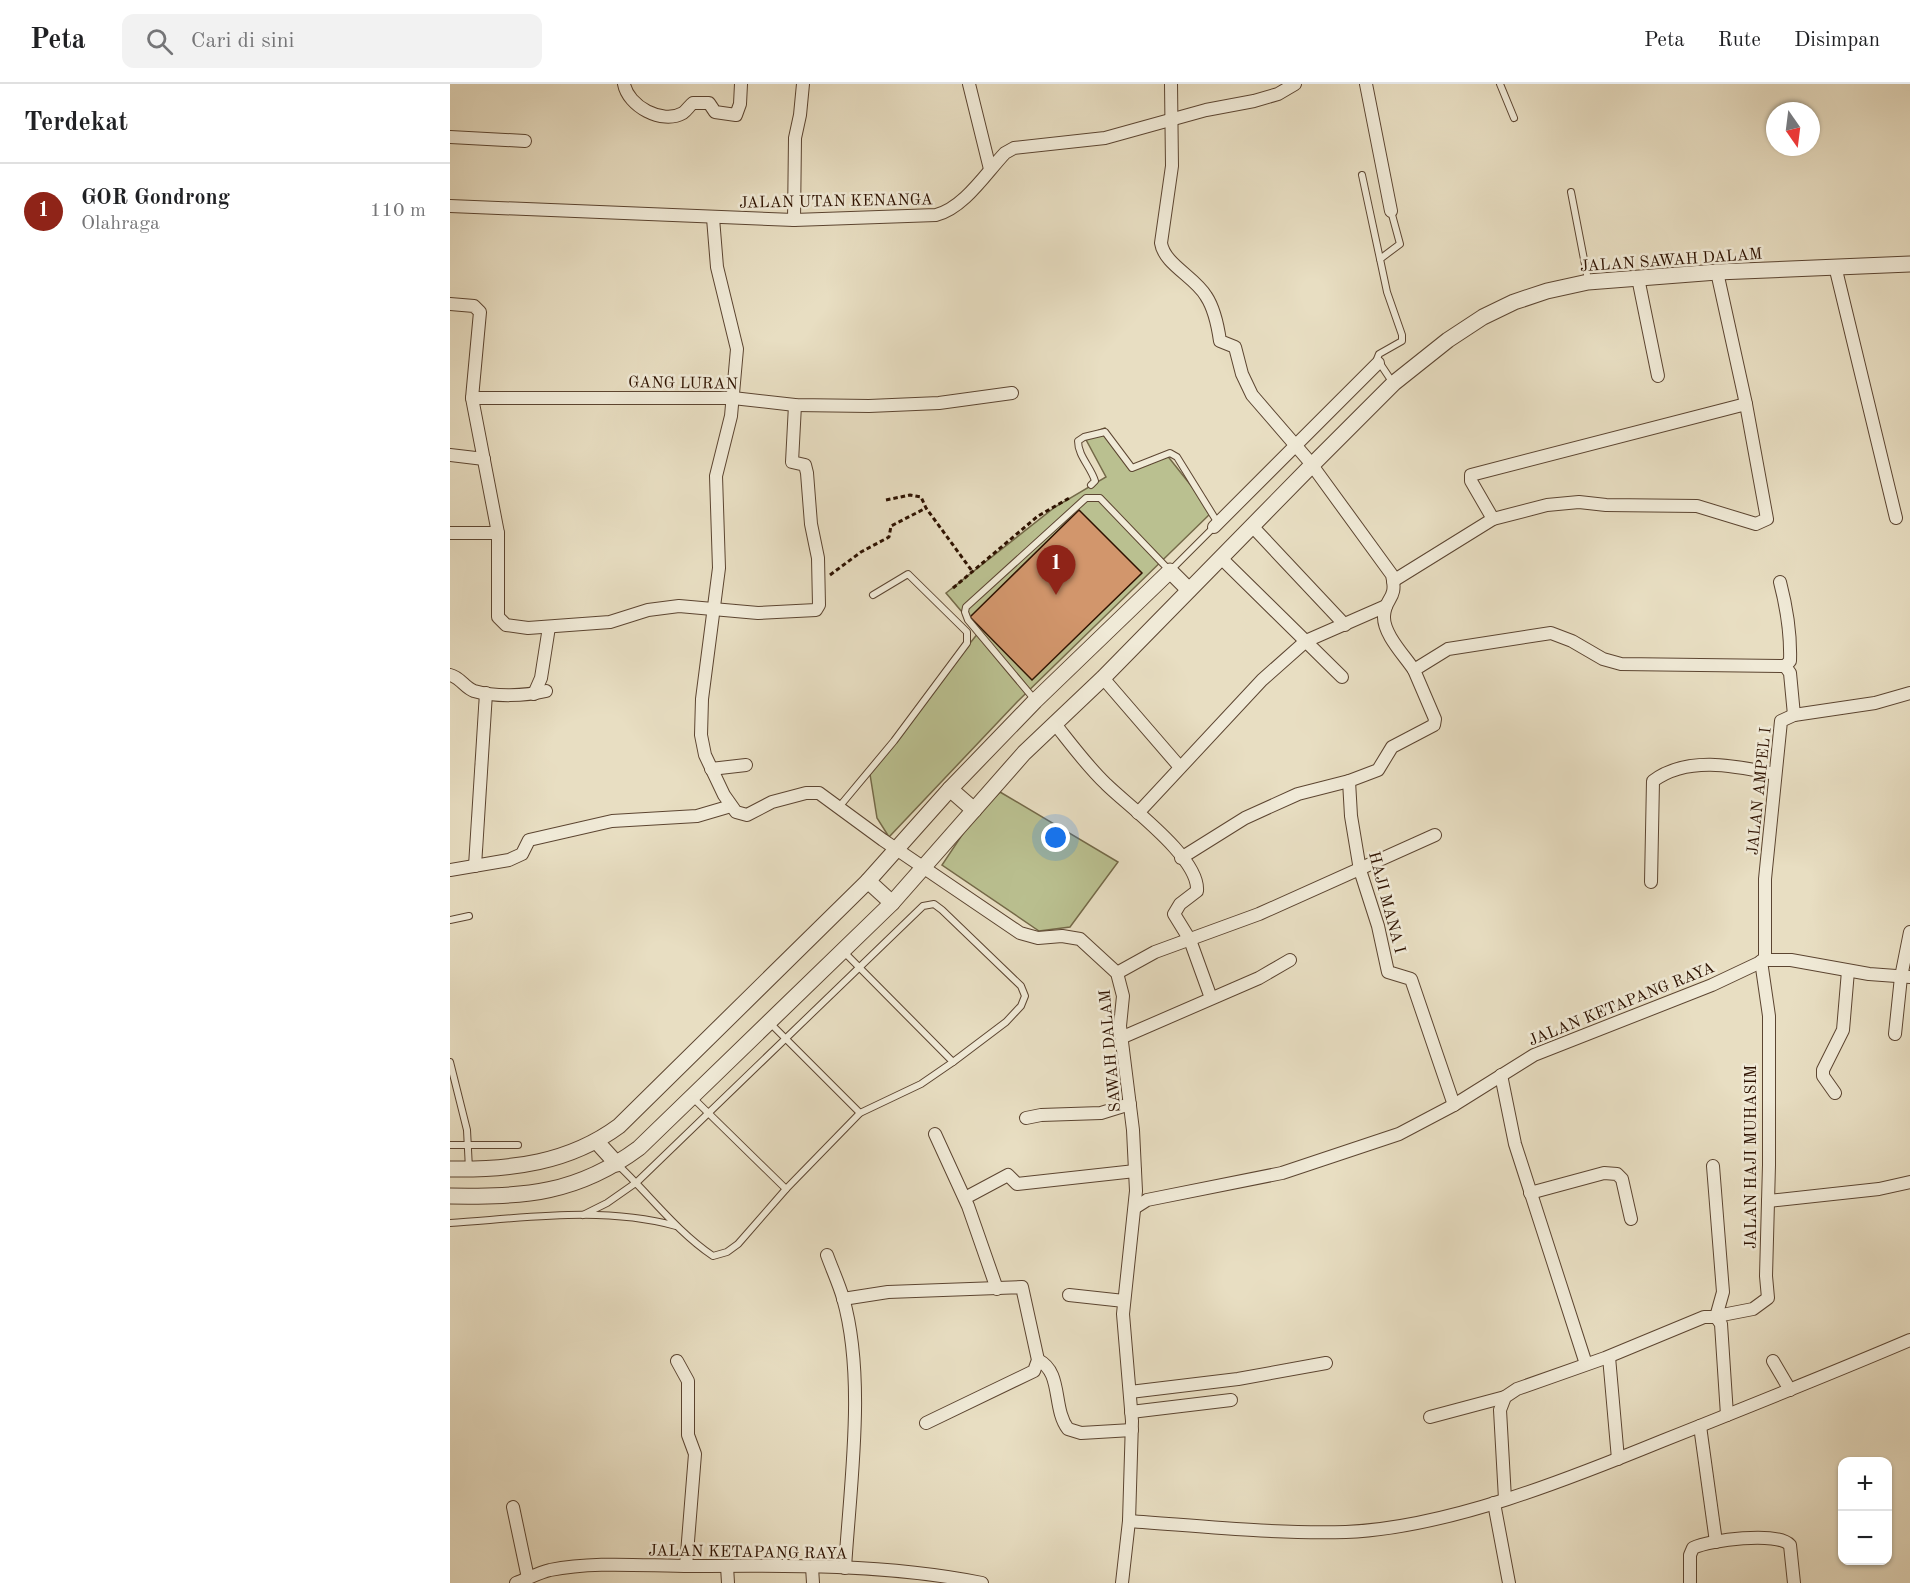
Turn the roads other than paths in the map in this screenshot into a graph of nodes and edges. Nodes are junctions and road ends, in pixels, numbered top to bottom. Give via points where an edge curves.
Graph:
1 (624, 84) edge
2 (741, 84) edge
3 (803, 84) edge
4 (969, 84) edge
5 (1171, 84) edge
6 (1295, 84) edge
7 (1366, 84) edge
8 (1500, 84) edge
9 (1514, 118) dead end
10 (1172, 120) junction
11 (450, 137) edge
12 (525, 141) dead end
13 (990, 169) junction
14 (1362, 175) dead end
15 (1570, 192) dead end
16 (450, 206) edge
17 (1391, 211) joint
18 (713, 218) junction
19 (794, 220) junction
20 (1380, 259) junction
21 (1910, 264) edge
22 (1835, 267) junction
23 (1718, 272) junction
24 (1587, 278) junction
25 (1638, 278) junction
26 (450, 304) edge
27 (1380, 366) junction
28 (1658, 376) dead end
29 (1391, 380) junction
30 (1012, 393) dead end
31 (472, 398) junction
32 (733, 398) junction
33 (1746, 404) junction
34 (795, 405) junction
35 (450, 455) edge
36 (1304, 456) junction
37 (484, 459) junction
38 (1091, 485) road end
39 (1896, 518) dead end
40 (1493, 519) junction
41 (1214, 526) junction
42 (1252, 526) junction
43 (450, 532) edge
44 (498, 533) junction
45 (1221, 558) junction
46 (1177, 578) junction
47 (1393, 581) junction
48 (1780, 582) dead end
49 (873, 595) dead end
50 (1386, 606) junction
51 (714, 608) junction
52 (1345, 625) junction
53 (549, 627) junction
54 (1306, 642) junction
55 (1785, 666) junction
56 (1414, 670) junction
57 (450, 675) edge
58 (1342, 677) dead end
59 (1103, 678) junction
60 (486, 693) junction
61 (1910, 693) edge
62 (1035, 701) junction
63 (1794, 716) junction
64 (1055, 724) junction
65 (746, 765) dead end
66 (1179, 766) junction
67 (711, 769) junction
68 (1775, 774) junction
69 (1349, 781) junction
70 (950, 789) junction
71 (731, 806) junction
72 (839, 807) junction
73 (974, 810) junction
74 (1138, 813) junction
75 (1435, 835) dead end
76 (900, 852) junction
77 (1181, 858) junction
78 (475, 866) junction
79 (922, 866) junction
80 (450, 870) edge
81 (1360, 870) junction
82 (1651, 882) dead end
83 (870, 883) junction
84 (890, 901) junction
85 (469, 916) dead end
86 (450, 920) edge
87 (1910, 932) edge
88 (1190, 940) junction
89 (843, 951) junction
90 (1290, 960) dead end
91 (1763, 960) junction
92 (859, 967) junction
93 (1848, 971) junction
94 (1117, 974) junction
95 (1906, 977) edge
96 (1210, 998) junction
97 (769, 1023) junction
98 (1895, 1034) dead end
99 (1123, 1037) junction
100 (785, 1039) junction
101 (450, 1062) edge
102 (953, 1062) junction
103 (1502, 1075) junction
104 (1835, 1093) dead end
105 (693, 1098) junction
106 (1130, 1104) junction
107 (1454, 1105) junction
108 (708, 1113) junction
109 (860, 1113) junction
110 (1026, 1118) dead end
111 (935, 1134) dead end
112 (469, 1144) junction
113 (450, 1145) edge
114 (518, 1145) dead end
115 (607, 1153) junction
116 (1713, 1166) dead end
117 (450, 1169) edge
118 (470, 1169) junction
119 (1135, 1171) junction
120 (637, 1182) junction
121 (1910, 1182) edge
122 (786, 1189) junction
123 (1530, 1193) junction
124 (450, 1196) edge
125 (965, 1198) junction
126 (1768, 1201) junction
127 (1136, 1207) junction
128 (584, 1215) junction
129 (1631, 1219) dead end
130 (450, 1223) edge
131 (677, 1227) junction
132 (826, 1255) dead end
133 (997, 1289) junction
134 (1069, 1295) dead end
135 (843, 1299) junction
136 (1124, 1301) junction
137 (1717, 1317) junction
138 (1910, 1340) edge
139 (1609, 1357) junction
140 (1038, 1360) junction
141 (676, 1361) dead end
142 (1773, 1361) dead end
143 (1326, 1363) dead end
144 (1586, 1364) junction
145 (1790, 1390) junction
146 (1130, 1392) junction
147 (1505, 1397) junction
148 (1231, 1400) dead end
149 (1131, 1412) junction
150 (1728, 1415) junction
151 (1430, 1417) dead end
152 (926, 1423) dead end
153 (1700, 1426) junction
154 (1132, 1430) junction
155 (1618, 1459) junction
156 (1499, 1501) junction
157 (513, 1507) dead end
158 (1129, 1521) junction
159 (1716, 1542) junction
160 (686, 1566) junction
161 (727, 1566) junction
162 (812, 1567) junction
163 (845, 1568) junction
164 (533, 1579) edge
165 (516, 1583) edge
166 (728, 1583) edge
167 (813, 1583) edge
168 (982, 1583) edge
169 (1122, 1583) edge
170 (1509, 1583) edge
171 (1690, 1583) edge
172 (1794, 1583) edge

1 - 2 street via 626,95 643,109 672,116 683,113 693,103 709,103 716,112 736,115
3 - 19 street via 795,138
4 - 13 street
5 - 10 street
6 - 10 street, JALAN UTAN KENANGA via 1262,99
7 - 17 street
8 - 9 lane
10 - 13 street, JALAN UTAN KENANGA via 1105,138 1026,145 1005,153
10 - 36 street via 1172,166 1162,252 1207,296 1220,341 1236,349 1252,395
11 - 12 street
13 - 19 street, JALAN UTAN KENANGA via 960,202 943,213
14 - 20 lane
15 - 24 lane
16 - 18 street, JALAN UTAN KENANGA
17 - 20 lane via 1400,244
18 - 19 street, JALAN UTAN KENANGA
18 - 32 street via 717,267 737,349
20 - 27 lane via 1402,340 1379,354
21 - 22 street, JALAN SAWAH DALAM
22 - 23 street, JALAN SAWAH DALAM
22 - 39 street
23 - 25 street, JALAN SAWAH DALAM
23 - 33 street
24 - 25 street, JALAN SAWAH DALAM
24 - 29 street, JALAN SAWAH DALAM via 1483,317
25 - 28 street
26 - 31 street via 474,306 480,312
27 - 29 lane
27 - 36 street
29 - 36 street, JALAN SAWAH DALAM
30 - 34 street, GANG LURAN via 939,403
31 - 32 street, GANG LURAN
31 - 37 street
32 - 34 street, GANG LURAN
32 - 51 street via 716,476 719,568
33 - 40 street via 1471,476
33 - 40 street via 1767,519 1763,523 1697,506 1580,502 1547,505
34 - 51 street via 792,462 805,465 807,473 811,524 818,550 819,605 816,610 758,613
35 - 37 street
36 - 41 street
36 - 42 street, JALAN SAWAH DALAM
36 - 47 street
37 - 44 street
38 - 41 lane via 1095,481 1093,475 1078,448 1078,441 1084,437 1105,432 1132,468 1170,453 1177,457 1213,513
40 - 47 street
41 - 46 lane
42 - 45 street, JALAN SAWAH DALAM
42 - 52 street
43 - 44 street
44 - 53 street via 498,617 506,625
45 - 46 street, JALAN SAWAH DALAM
45 - 54 street
46 - 59 street
46 - 62 street
46 - 62 lane via 1100,498 1086,498 964,612
47 - 50 street via 1392,598
48 - 55 street via 1791,635 1790,661
49 - 72 lane via 908,574 967,632 968,644
50 - 52 street
50 - 56 street via 1386,628
51 - 53 street via 679,606 610,621
51 - 67 street via 701,735
52 - 54 street
53 - 60 street via 540,693
54 - 58 street
54 - 66 street via 1262,680
55 - 56 street via 1620,664 1551,633 1448,649
55 - 63 street via 1790,673
56 - 69 street via 1435,718 1434,725 1392,747 1378,770
57 - 60 street via 472,690
59 - 64 street
59 - 66 street
60 - 78 street
61 - 63 street, JALAN AMPEL I
62 - 70 street
63 - 68 street, JALAN AMPEL I via 1779,725
64 - 73 street
64 - 74 street via 1104,782
65 - 67 street
66 - 74 street
67 - 71 street
68 - 82 street via 1695,765 1665,773 1653,781
68 - 91 street, JALAN AMPEL I via 1765,879
69 - 77 street via 1298,794 1245,818
69 - 81 street, HAJI MANA I
70 - 73 street
70 - 76 street
71 - 72 street, SAWAH DALAM via 747,815 772,802 813,792
71 - 78 street via 697,816 612,821 529,840 522,854
72 - 76 street, SAWAH DALAM
73 - 79 street
74 - 77 street via 1171,842
75 - 81 street
76 - 79 street, SAWAH DALAM
76 - 83 street
77 - 88 street via 1197,887 1174,915
78 - 80 street
79 - 84 street
79 - 94 street, SAWAH DALAM via 1020,933 1038,939 1080,939
81 - 88 street
81 - 107 street, HAJI MANA I via 1388,972 1411,980
83 - 84 street
83 - 115 street via 639,1108
84 - 89 street
85 - 86 lane
87 - 95 street
88 - 94 street via 1155,952
88 - 96 street
89 - 92 lane
89 - 97 street
90 - 96 street
91 - 93 street, JALAN KETAPANG RAYA via 1791,960
91 - 103 street, JALAN KETAPANG RAYA via 1712,985 1552,1047
91 - 126 street, JALAN HAJI MUHASIM via 1769,1016
92 - 100 lane
92 - 102 lane
92 - 102 lane via 923,906 934,904 1021,987 1025,996 1021,1006
93 - 95 street, JALAN KETAPANG RAYA
93 - 104 street via 1843,1030 1823,1070
94 - 99 street, SAWAH DALAM via 1124,996 1120,1019
95 - 98 street
96 - 99 street
97 - 100 lane
97 - 105 street
99 - 106 street, SAWAH DALAM
100 - 108 lane
100 - 109 lane
101 - 112 lane
102 - 109 lane via 921,1084
103 - 107 street, JALAN KETAPANG RAYA
103 - 123 street via 1515,1144
105 - 108 lane
105 - 115 street via 653,1135
106 - 110 street via 1101,1113
106 - 119 street, SAWAH DALAM
107 - 127 street, JALAN KETAPANG RAYA via 1399,1134 1335,1156 1236,1184 1147,1200
108 - 120 lane
108 - 122 lane
109 - 122 lane
111 - 125 street
112 - 113 lane
112 - 114 lane
112 - 118 lane
115 - 118 street via 577,1151 515,1167
115 - 120 lane
115 - 124 street via 587,1179 542,1192
116 - 137 street via 1723,1292
117 - 118 street
119 - 125 street via 1017,1184 1008,1175
119 - 127 street, SAWAH DALAM
120 - 128 lane
120 - 131 lane
121 - 126 street
122 - 131 lane via 727,1252 713,1256
123 - 129 street via 1604,1173 1617,1174 1622,1179
123 - 144 street
125 - 133 street
126 - 137 street, JALAN HAJI MUHASIM via 1768,1298 1753,1309
127 - 136 street
128 - 130 lane
128 - 131 lane via 650,1219
132 - 135 street
133 - 135 street via 888,1292
133 - 140 street via 1022,1287
134 - 136 street
135 - 163 street via 854,1410
136 - 146 street
137 - 139 street via 1704,1317
137 - 150 street via 1721,1324
138 - 145 street
139 - 144 street
139 - 155 street
140 - 152 street via 1034,1371
140 - 154 street via 1052,1372 1059,1411 1068,1429 1081,1433
141 - 160 street via 688,1381 688,1435 695,1454
142 - 145 street
143 - 146 street
144 - 147 street
145 - 150 street
146 - 149 street
147 - 151 street
147 - 156 street via 1500,1410
148 - 149 street
149 - 154 street
150 - 153 street
153 - 155 street
153 - 159 street
154 - 158 street
155 - 156 street
156 - 158 street via 1417,1522 1347,1532
156 - 170 street
157 - 164 street
158 - 169 street
159 - 171 street via 1693,1548
159 - 172 street via 1784,1539 1792,1551
160 - 161 street, JALAN KETAPANG RAYA
160 - 164 street, JALAN KETAPANG RAYA via 580,1566
161 - 162 street, JALAN KETAPANG RAYA
161 - 166 street
162 - 163 street, JALAN KETAPANG RAYA
162 - 167 street
163 - 168 street, JALAN KETAPANG RAYA
164 - 165 street, JALAN KETAPANG RAYA

